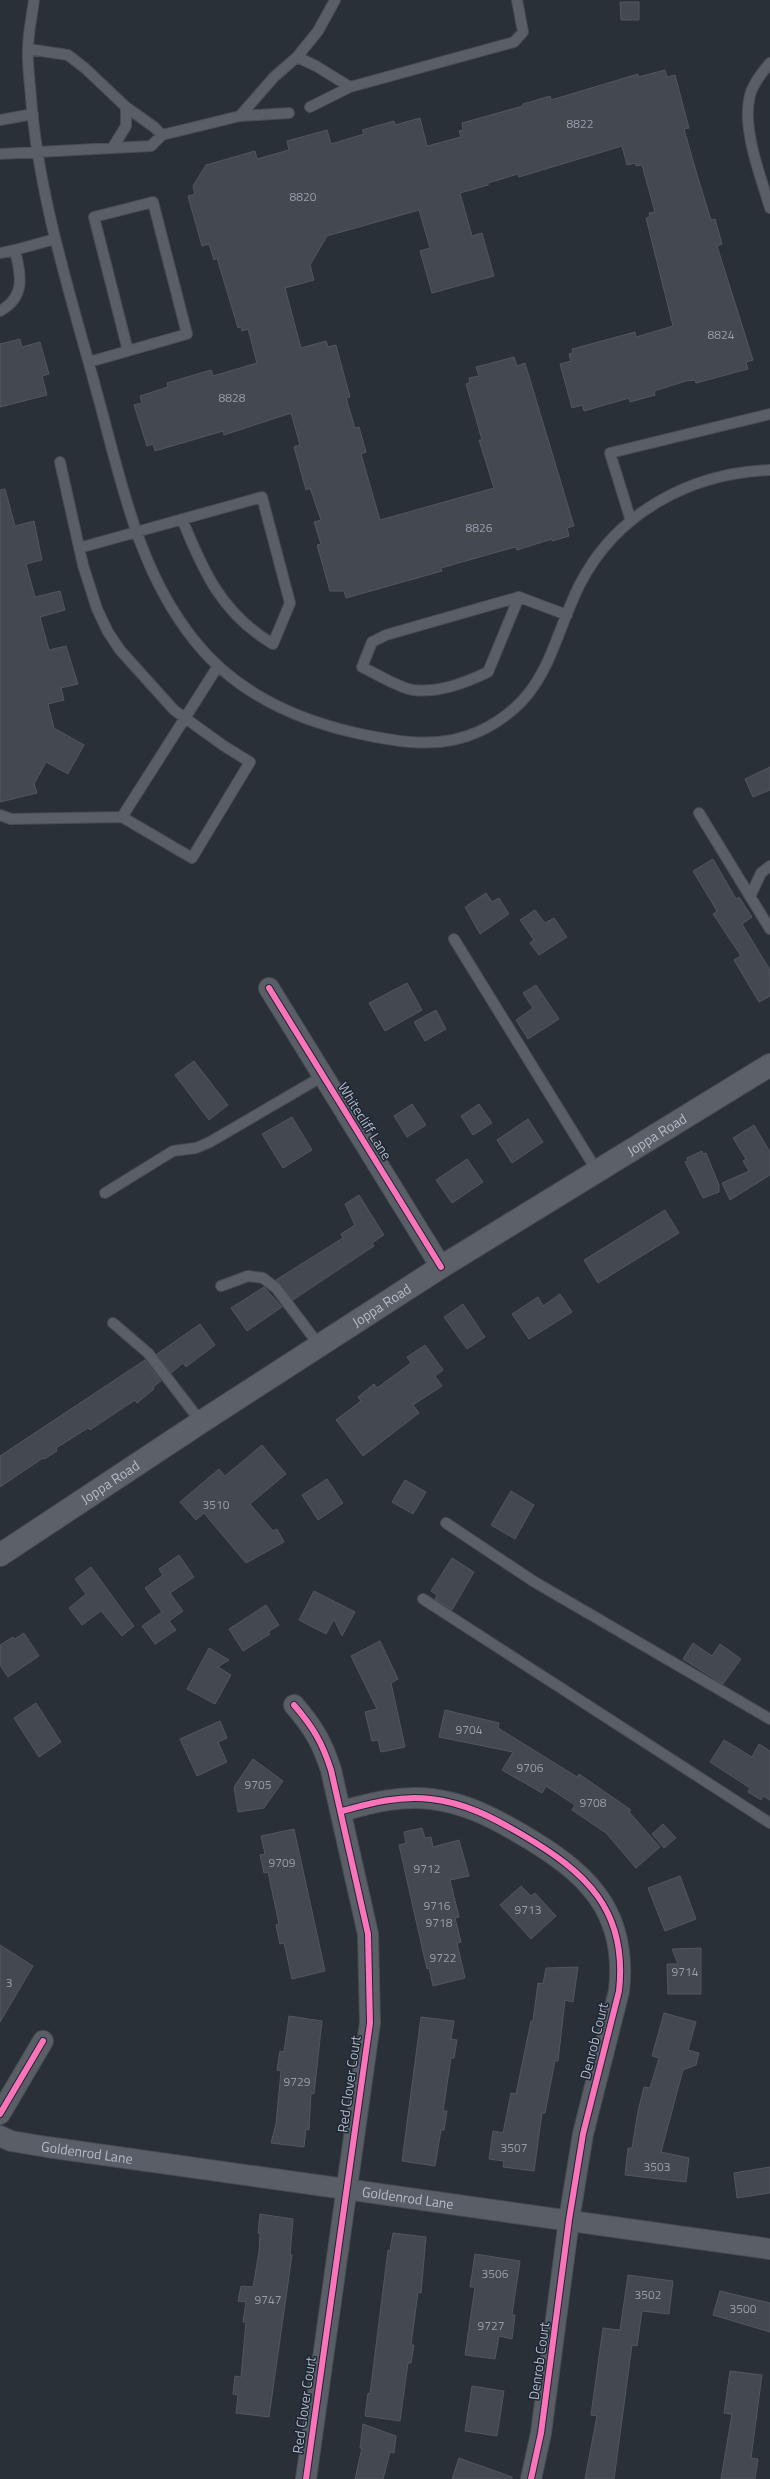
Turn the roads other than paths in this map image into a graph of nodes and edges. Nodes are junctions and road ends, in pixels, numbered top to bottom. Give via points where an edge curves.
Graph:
1 (34, 0) edge
2 (335, 0) edge
3 (517, 0) edge
4 (28, 49) junction
5 (297, 57) junction
6 (770, 63) edge
7 (350, 87) junction
8 (126, 107) junction
9 (310, 107) dead end
10 (290, 113) dead end
11 (33, 114) junction
12 (240, 116) junction
13 (0, 120) edge
14 (162, 135) junction
15 (113, 147) junction
16 (36, 151) junction
17 (0, 154) edge
18 (770, 208) edge
19 (55, 239) junction
20 (15, 250) junction
21 (0, 253) edge
22 (0, 311) edge
23 (128, 351) junction
24 (89, 362) junction
25 (770, 414) edge
26 (60, 462) dead end
27 (770, 470) edge
28 (182, 519) junction
29 (631, 521) junction
30 (136, 532) junction
31 (79, 548) junction
32 (519, 597) junction
33 (567, 615) junction
34 (218, 666) junction
35 (185, 718) junction
36 (699, 813) dead end
37 (0, 815) edge
38 (122, 817) junction
39 (770, 866) edge
40 (750, 897) junction
41 (770, 929) edge
42 (454, 939) dead end
43 (269, 988) dead end
44 (770, 1065) edge
45 (323, 1076) junction
46 (597, 1171) junction
47 (105, 1193) dead end
48 (441, 1267) junction
49 (220, 1286) dead end
50 (112, 1323) dead end
51 (319, 1345) junction
52 (201, 1422) junction
53 (446, 1523) dead end
54 (0, 1555) edge
55 (423, 1599) dead end
56 (294, 1705) dead end
57 (770, 1718) edge
58 (342, 1810) junction
59 (770, 1823) edge
60 (43, 2041) dead end
61 (0, 2114) edge
62 (0, 2136) edge
63 (345, 2188) junction
64 (569, 2220) junction
65 (770, 2249) edge
66 (306, 2479) edge
67 (531, 2479) edge

1 - 4 lane
2 - 5 lane via 318,31
3 - 7 lane via 523,32 514,42
4 - 8 lane via 68,55
4 - 11 lane
5 - 7 lane
5 - 12 lane via 274,77
6 - 18 lane via 755,82 749,100 748,114 750,135
7 - 9 lane
8 - 14 lane via 154,126
8 - 15 lane via 126,126
10 - 12 lane
11 - 13 lane
11 - 16 lane
12 - 14 lane
14 - 15 lane via 152,146
15 - 16 lane
16 - 17 lane
16 - 19 lane
19 - 20 lane
19 - 24 lane
20 - 21 lane
20 - 22 lane via 20,272 20,288 17,297
23 - 23 lane via 94,217 153,202 187,334
23 - 24 lane
24 - 30 lane
25 - 29 lane via 610,453
26 - 31 lane
27 - 29 lane via 720,476 689,485 656,503
28 - 28 lane via 202,569 216,592 257,635 273,644 290,604 262,497
28 - 30 lane
29 - 33 lane via 605,547 581,582
30 - 31 lane
30 - 34 lane via 168,603 194,641
31 - 35 lane via 97,609 108,632 174,710
32 - 32 lane via 386,635 372,642 362,667 412,690 436,690 481,676 488,672
32 - 33 lane
33 - 34 lane via 539,681 524,698 505,715 480,731 447,742 390,741 326,726 292,714 255,695
34 - 35 lane
35 - 38 lane
35 - 38 lane via 250,762 192,858
36 - 40 lane
37 - 38 lane via 11,819
39 - 40 lane via 761,873
40 - 41 lane
42 - 46 lane
43 - 45 street, Whitecliff Lane
44 - 46 main road, Joppa Road
45 - 47 lane via 210,1142 196,1148 173,1150
45 - 48 street, Whitecliff Lane
46 - 48 main road, Joppa Road
48 - 51 main road, Joppa Road
49 - 51 lane via 248,1276 263,1278 276,1288
50 - 52 lane via 148,1353
51 - 52 main road, Joppa Road
52 - 54 main road, Joppa Road
53 - 57 lane via 533,1581
55 - 59 lane
56 - 58 street, Red Clover Court via 313,1727 323,1746
58 - 63 street, Red Clover Court via 368,1934 371,1992 366,2056
58 - 64 street, Denrob Court via 379,1801 408,1798 448,1802 485,1813 552,1852 566,1863 595,1892 606,1909 620,1949 619,1991 582,2134
60 - 61 street
62 - 63 street, Goldenrod Lane via 11,2141 47,2147
63 - 64 street, Goldenrod Lane
63 - 66 street, Red Clover Court
64 - 65 street, Goldenrod Lane
64 - 67 street, Denrob Court via 541,2433

